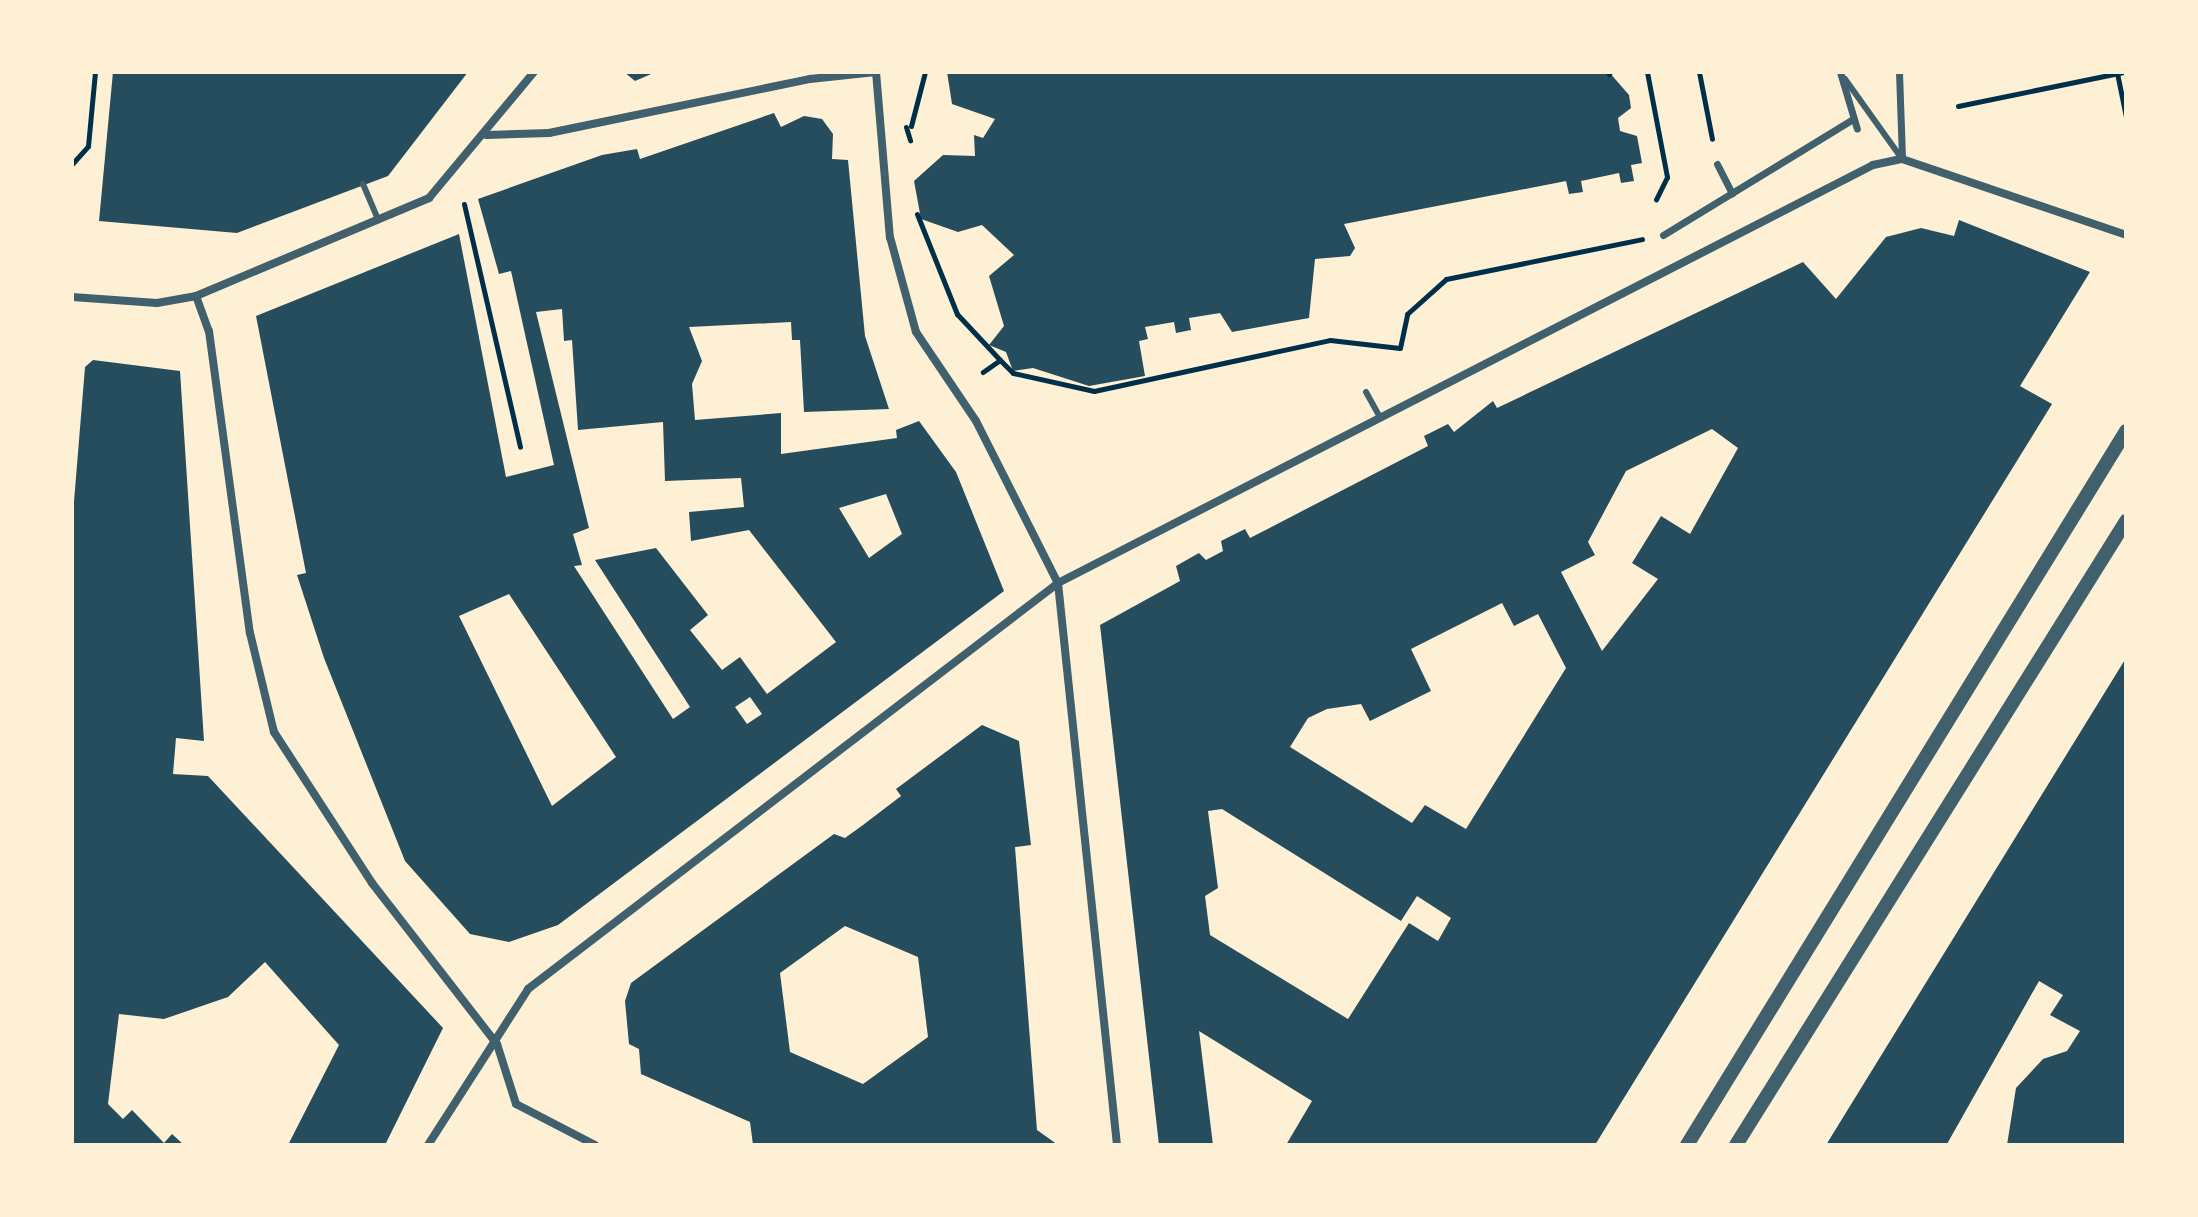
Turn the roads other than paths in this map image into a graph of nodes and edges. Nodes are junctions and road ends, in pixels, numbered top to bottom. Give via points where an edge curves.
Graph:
1 (534, 72) edge
2 (876, 72) edge
3 (1899, 72) edge
4 (1842, 75) edge
5 (1853, 119) junction
6 (1857, 129) dead end
7 (487, 135) junction
8 (1902, 159) junction
9 (1717, 164) dead end
10 (363, 184) dead end
11 (1732, 193) junction
12 (378, 220) junction
13 (1663, 235) road end
14 (2126, 235) edge
15 (196, 296) junction
16 (72, 297) edge
17 (1366, 392) dead end
18 (1380, 417) junction
19 (2126, 431) edge
20 (2126, 521) edge
21 (1058, 583) junction
22 (497, 1044) junction
23 (428, 1145) edge
24 (595, 1145) edge
25 (1117, 1145) edge
26 (1687, 1145) edge
27 (1736, 1145) edge

1 - 7 street
2 - 7 street via 810,79 549,133
2 - 21 street via 890,237 916,332 976,421
3 - 8 street
4 - 5 street
4 - 8 lane
5 - 6 street
5 - 11 street
7 - 12 street via 443,188
8 - 14 street
8 - 18 street via 1873,165
9 - 11 street
10 - 12 lane
11 - 13 street
12 - 15 street
15 - 16 street via 157,303
15 - 22 street via 209,331 250,633 274,732 372,883
17 - 18 lane
18 - 21 street
19 - 26 street
20 - 27 street
21 - 22 street via 528,989
21 - 25 street
22 - 23 street
22 - 24 street via 516,1104

